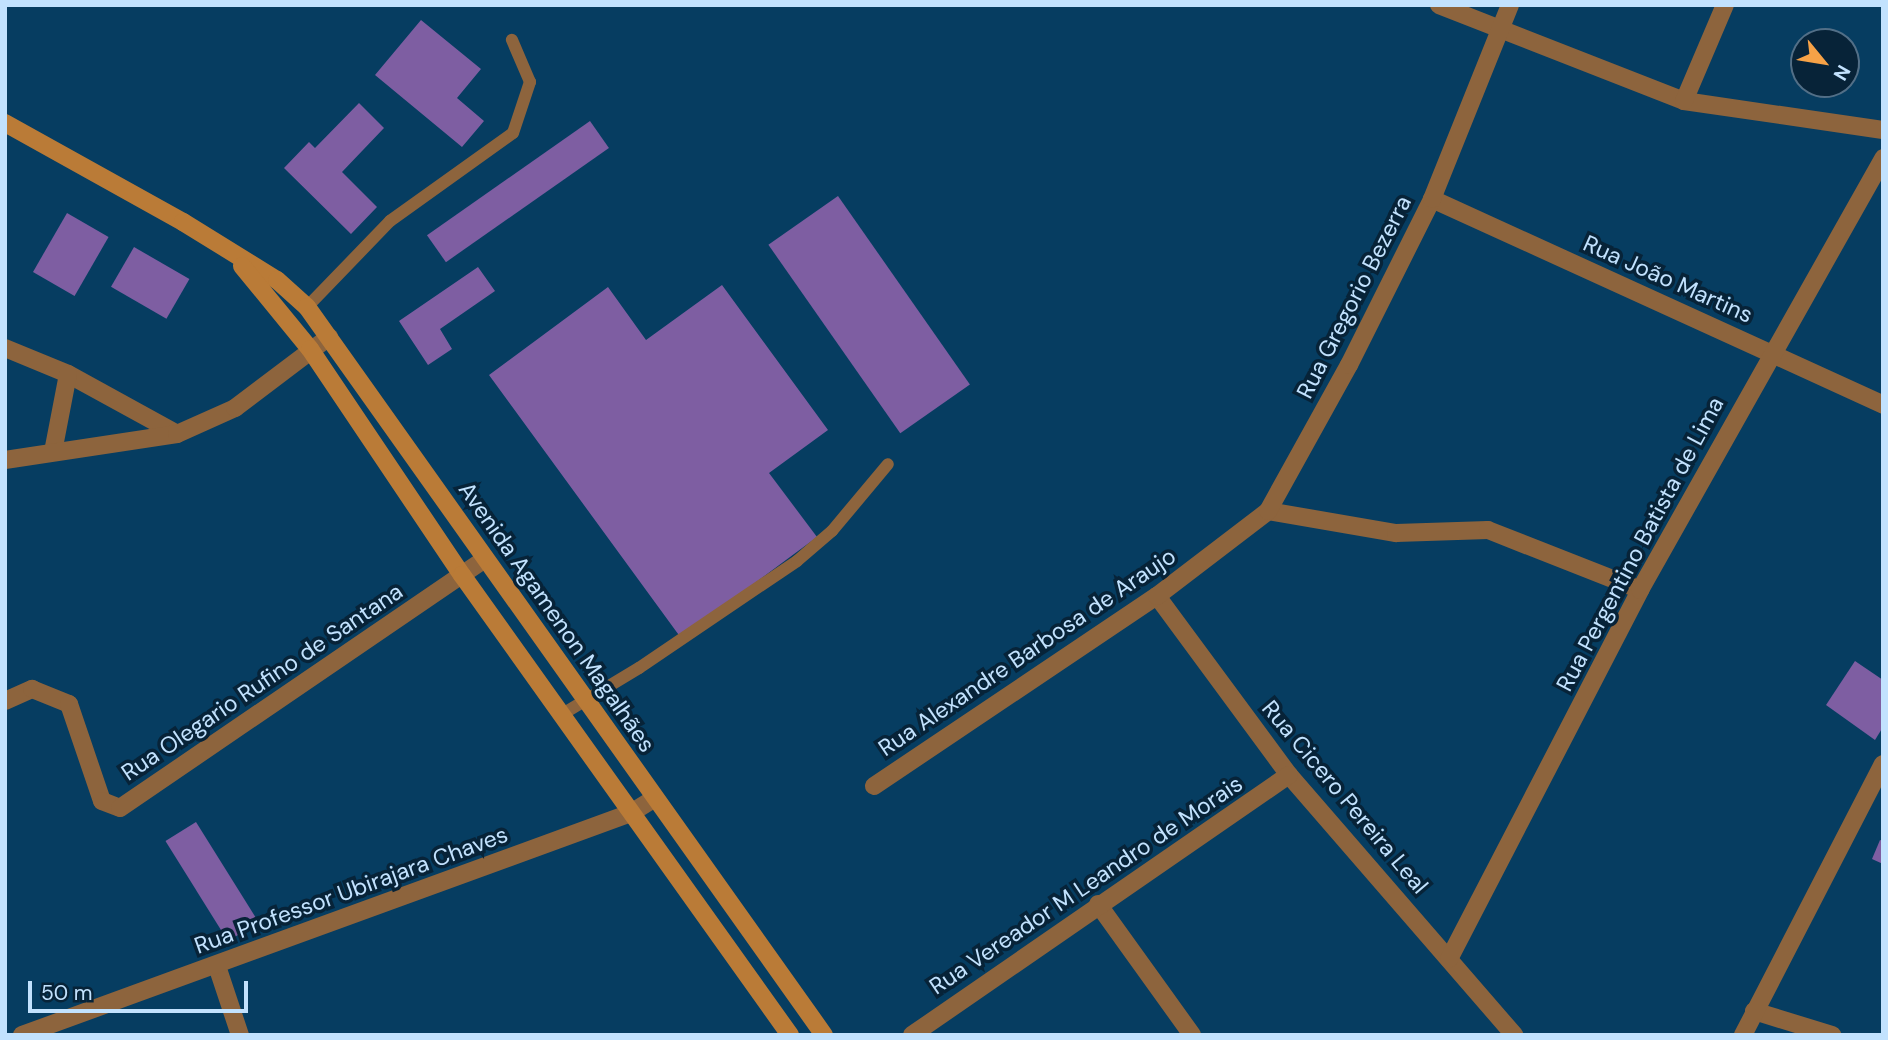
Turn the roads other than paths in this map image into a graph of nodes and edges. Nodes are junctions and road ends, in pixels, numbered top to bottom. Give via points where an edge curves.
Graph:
1 (1439, 5) edge
2 (1510, 5) edge
3 (1725, 5) edge
4 (1499, 29) junction
5 (512, 40) dead end
6 (1684, 101) junction
7 (5, 123) edge
8 (1883, 130) edge
9 (1883, 158) edge
10 (1432, 199) junction
11 (228, 250) junction
12 (307, 307) junction
13 (329, 337) junction
14 (5, 348) edge
15 (310, 349) junction
16 (1771, 353) junction
17 (68, 374) junction
18 (1883, 405) edge
19 (177, 434) junction
20 (54, 452) junction
21 (5, 460) edge
22 (888, 464) dead end
23 (1268, 511) junction
24 (1208, 558) joint
25 (485, 559) junction
26 (462, 575) junction
27 (1640, 590) junction
28 (1157, 596) junction
29 (586, 700) junction
30 (5, 701) edge
31 (561, 715) junction
32 (1883, 764) edge
33 (1289, 775) junction
34 (874, 786) dead end
35 (655, 798) junction
36 (631, 813) junction
37 (700, 863) junction
38 (676, 879) junction
39 (1098, 904) junction
40 (1450, 959) junction
41 (217, 966) junction
42 (1754, 1011) junction
43 (22, 1035) edge
44 (240, 1035) edge
45 (790, 1035) edge
46 (824, 1035) edge
47 (912, 1035) edge
48 (1192, 1035) edge
49 (1514, 1035) edge
50 (1743, 1035) edge
51 (1832, 1035) edge

1 - 4 street
2 - 4 street, Rua Gregorio Bezerra
3 - 6 street
4 - 6 street
4 - 10 street, Rua Gregorio Bezerra
5 - 12 lane via 530,82 513,133 390,221
6 - 8 street
7 - 11 main road, Avenida Agamenon Magalhães
9 - 16 street, Rua Pergentino Batista de Lima
10 - 16 street, Rua João Martins
10 - 23 street, Rua Gregorio Bezerra via 1349,365
11 - 12 main road, Avenida Agamenon Magalhães via 277,280
11 - 15 main road, Avenida Agamenon Magalhães
12 - 13 main road, Avenida Agamenon Magalhães
13 - 15 street
13 - 25 main road, Avenida Agamenon Magalhães
14 - 17 street
15 - 19 street via 235,408
15 - 26 main road, Avenida Agamenon Magalhães
16 - 18 street, Rua João Martins
16 - 27 street, Rua Pergentino Batista de Lima
17 - 19 street
17 - 20 street
19 - 20 street
20 - 21 street
22 - 29 lane via 832,531 797,561
23 - 24 street, Rua Gregorio Bezerra
23 - 27 street via 1396,534 1488,530
24 - 28 street, Rua Alexandre Barbosa de Araujo
25 - 26 street, Rua Olegario Rufino de Santana
25 - 29 main road, Avenida Agamenon Magalhães
26 - 30 street, Rua Olegario Rufino de Santana via 120,808 102,802 69,704 32,689
26 - 31 main road, Avenida Agamenon Magalhães
27 - 40 street, Rua Pergentino Batista de Lima
28 - 33 street, Rua Cicero Pereira Leal
28 - 34 street, Rua Alexandre Barbosa de Araujo
29 - 31 lane
29 - 35 main road, Avenida Agamenon Magalhães
31 - 36 main road, Avenida Agamenon Magalhães
32 - 42 street
33 - 39 street, Rua Vereador M Leandro de Morais
33 - 40 street, Rua Cicero Pereira Leal
35 - 36 street, Rua Professor Ubirajara Chaves
35 - 37 main road, Avenida Agamenon Magalhães
36 - 38 main road, Avenida Agamenon Magalhães
36 - 41 street, Rua Professor Ubirajara Chaves
37 - 38 main road
37 - 46 main road, Avenida Agamenon Magalhães
38 - 45 main road, Avenida Agamenon Magalhães
39 - 47 street, Rua Vereador M Leandro de Morais
39 - 48 street
40 - 49 street, Rua Cicero Pereira Leal
41 - 43 street, Rua Professor Ubirajara Chaves
41 - 44 street
42 - 50 street
42 - 51 street

